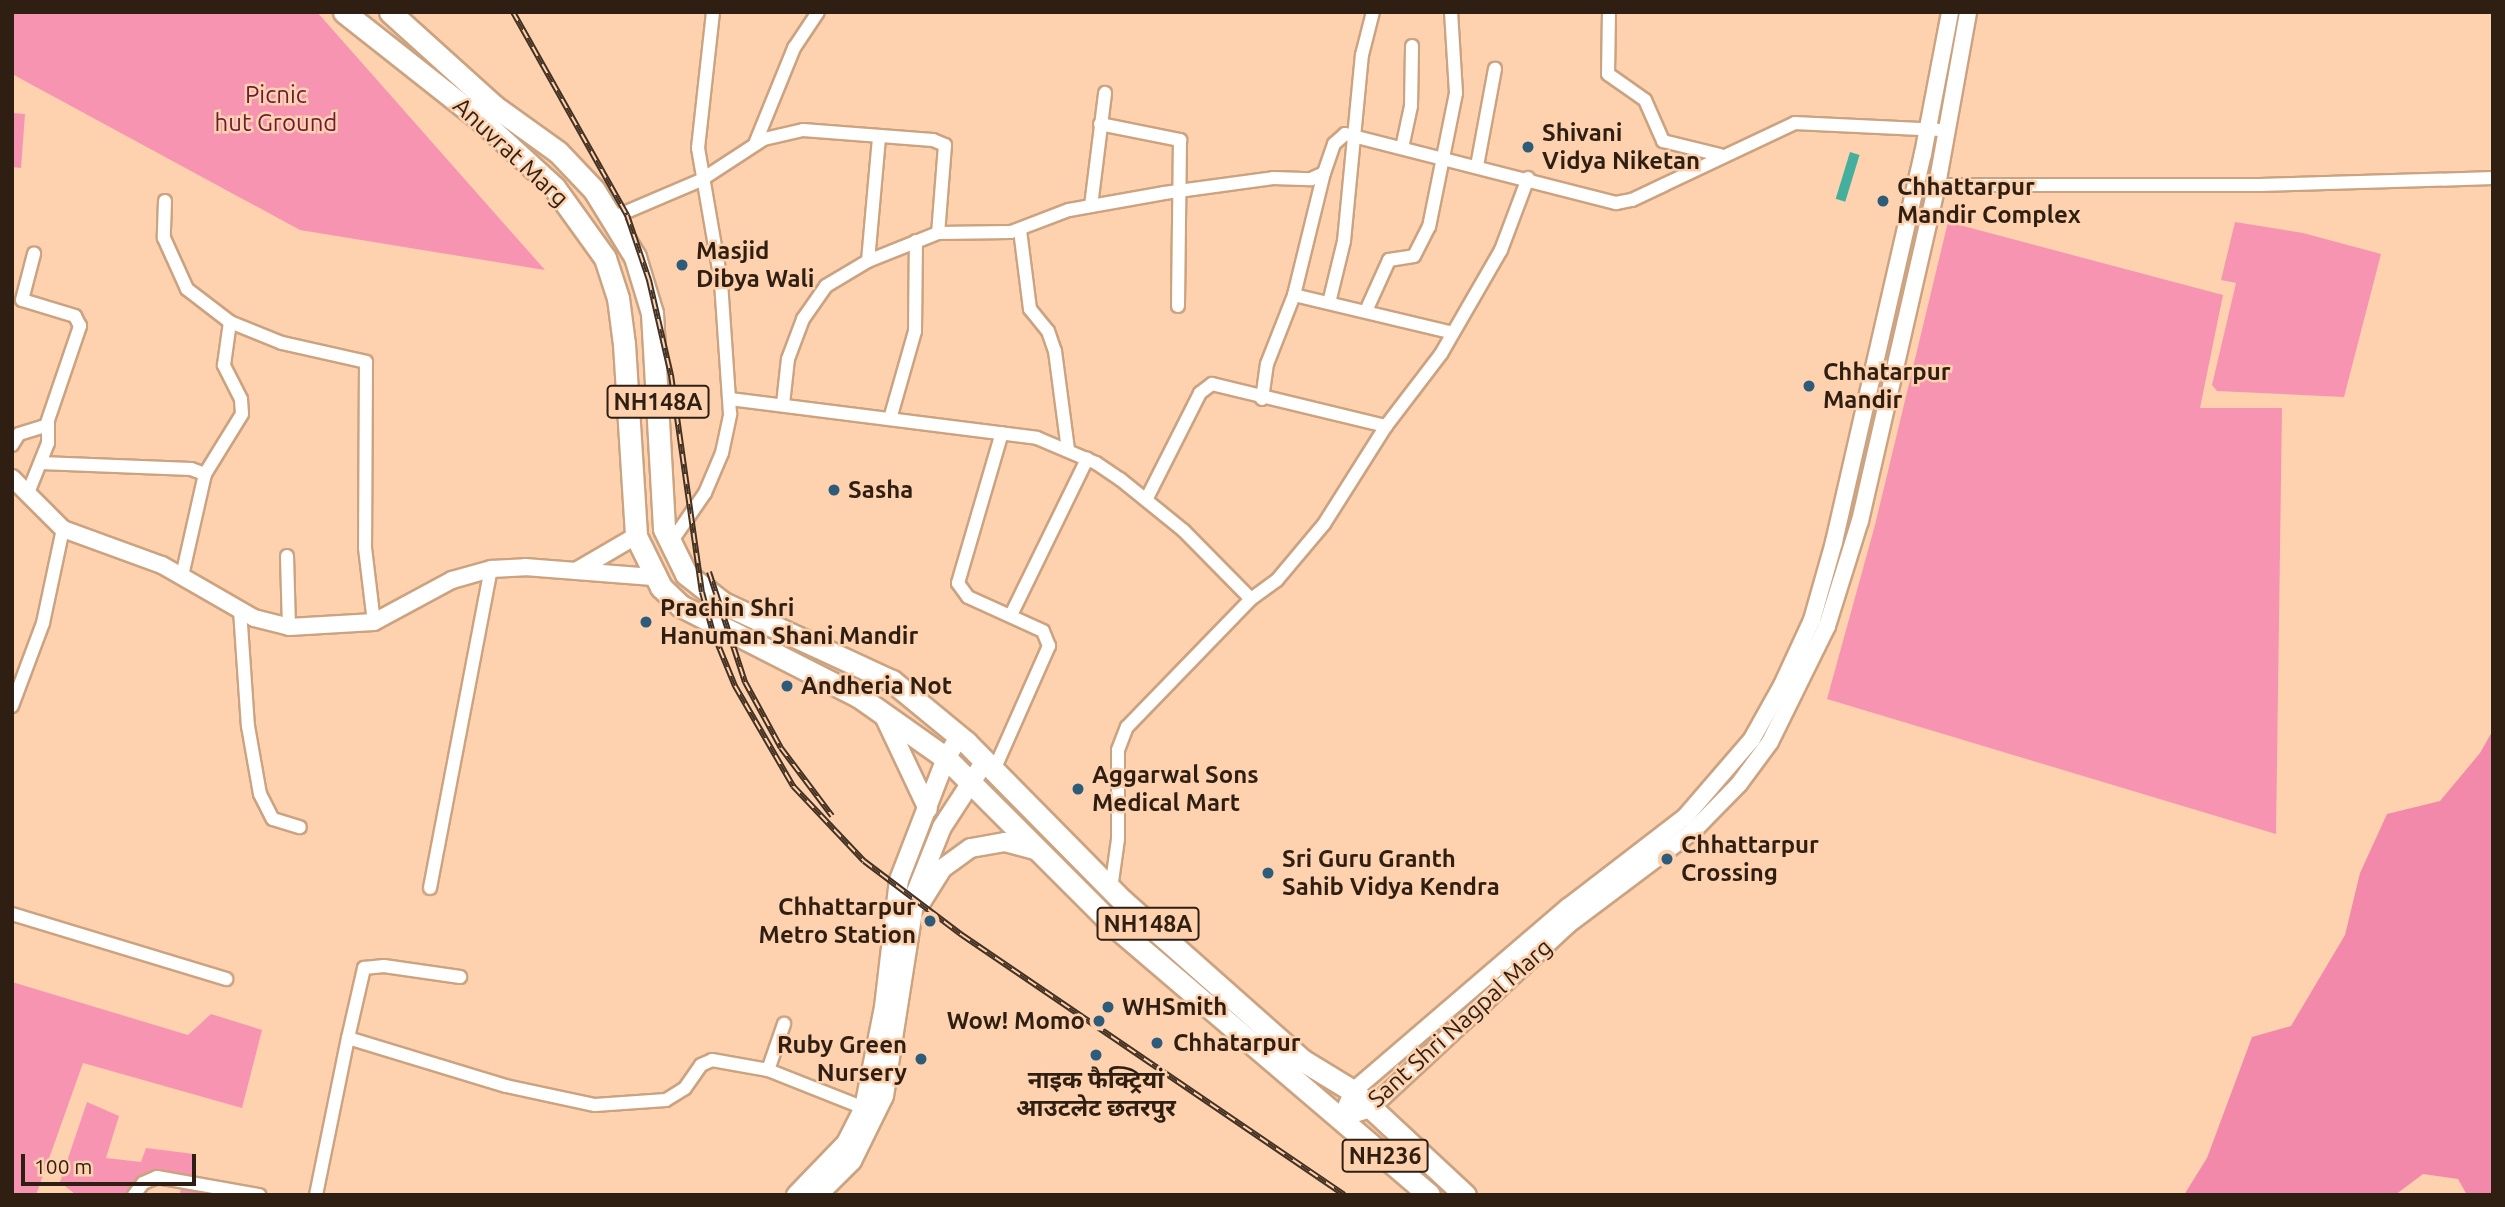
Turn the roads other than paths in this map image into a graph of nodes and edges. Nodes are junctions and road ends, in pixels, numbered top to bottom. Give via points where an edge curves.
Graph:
1 (344, 12) edge
2 (390, 12) edge
3 (713, 12) edge
4 (818, 12) edge
5 (1373, 12) edge
6 (1451, 12) edge
7 (1609, 12) edge
8 (1950, 12) edge
9 (1968, 12) edge
10 (1412, 46) dead end
11 (1495, 69) dead end
12 (1105, 93) dead end
13 (1100, 124) junction
14 (1927, 128) junction
15 (1945, 130) junction
16 (1357, 134) junction
17 (879, 137) junction
18 (755, 144) junction
19 (1402, 148) junction
20 (1720, 155) junction
21 (1443, 159) junction
22 (1477, 166) junction
23 (1324, 173) junction
24 (1528, 178) junction
25 (2493, 178) edge
26 (701, 180) junction
27 (1937, 185) junction
28 (1178, 191) junction
29 (165, 201) dead end
30 (1091, 206) junction
31 (612, 218) junction
32 (1020, 230) junction
33 (939, 233) junction
34 (916, 241) junction
35 (34, 254) dead end
36 (868, 261) junction
37 (1294, 295) junction
38 (1329, 303) junction
39 (1178, 306) dead end
40 (1366, 311) junction
41 (230, 322) junction
42 (1453, 333) junction
43 (730, 399) junction
44 (1262, 399) junction
45 (783, 404) junction
46 (890, 419) junction
47 (48, 423) junction
48 (1386, 426) junction
49 (1002, 433) junction
50 (12, 445) edge
51 (1068, 450) junction
52 (1855, 456) junction
53 (1087, 459) junction
54 (1872, 461) junction
55 (41, 463) junction
56 (205, 474) junction
57 (12, 478) edge
58 (28, 493) junction
59 (1146, 500) junction
60 (63, 528) junction
61 (636, 536) junction
62 (669, 545) junction
63 (287, 556) dead end
64 (491, 569) junction
65 (574, 572) junction
66 (183, 576) junction
67 (653, 577) junction
68 (1251, 599) junction
69 (240, 610) junction
70 (1010, 615) junction
71 (374, 622) junction
72 (289, 627) junction
73 (12, 706) edge
74 (881, 710) junction
75 (960, 736) junction
76 (946, 758) junction
77 (990, 766) junction
78 (972, 779) junction
79 (928, 809) junction
80 (300, 827) dead end
81 (1038, 851) junction
82 (430, 888) dead end
83 (1111, 889) junction
84 (12, 914) edge
85 (915, 915) junction
86 (460, 977) dead end
87 (226, 979) dead end
88 (784, 1024) dead end
89 (348, 1038) junction
90 (768, 1070) junction
91 (1353, 1091) junction
92 (864, 1108) junction
93 (1370, 1109) junction
94 (1341, 1118) junction
95 (134, 1195) edge
96 (259, 1195) edge
97 (316, 1195) edge
98 (796, 1195) edge
99 (818, 1195) edge
100 (1429, 1195) edge
101 (1465, 1195) edge

1 - 61 highway, Anuvrat Marg / NH148A via 482,121 543,178 568,203 605,258 618,298 624,344
2 - 31 highway, Anuvrat Marg / NH148A via 494,106 558,152 594,190
3 - 26 street via 698,126
4 - 18 street via 794,48
5 - 16 street via 1362,55
6 - 21 street via 1455,93
7 - 20 street via 1608,74 1645,100 1663,141
8 - 14 main road, Sant Shri Nagpal Marg
9 - 15 main road, Sant Shri Nagpal Marg
10 - 19 street via 1411,106
11 - 22 street
12 - 13 street
13 - 28 street via 1180,140
13 - 30 street
14 - 15 street
14 - 20 street via 1808,120
14 - 52 main road, Sant Shri Nagpal Marg
15 - 27 main road, Sant Shri Nagpal Marg
16 - 19 street
16 - 23 street via 1337,139
16 - 38 street via 1344,241
17 - 18 street via 803,130
17 - 33 street via 933,140 945,145
17 - 36 street
18 - 26 street
19 - 21 street
20 - 24 street via 1623,202 1608,202
21 - 22 street
21 - 40 street via 1425,239 1414,256 1389,260
22 - 24 street
23 - 28 street via 1304,180 1273,178
23 - 37 street
24 - 42 street via 1501,250
25 - 27 street via 2260,185
26 - 31 street
26 - 43 street via 721,281
27 - 54 main road, Sant Shri Nagpal Marg
28 - 30 street
28 - 39 street
29 - 41 street via 164,238 179,276 187,289
30 - 32 street
31 - 62 highway, Anuvrat Marg / NH148A via 635,257 652,313 662,513
32 - 33 street
32 - 51 street via 1030,309 1048,331 1055,351
33 - 34 street
34 - 36 street
34 - 46 street via 915,331
35 - 47 street via 22,300 75,316 80,326
36 - 45 street via 826,286 807,311 793,341
37 - 38 street
37 - 44 street via 1267,363
38 - 40 street
40 - 42 street
41 - 56 street via 224,365 241,399 242,414
41 - 71 street via 282,343 366,362 365,548
42 - 48 street
43 - 45 street
43 - 62 street via 728,427 714,473
44 - 48 street via 1327,409
44 - 59 street via 1221,386 1205,387
45 - 46 street
46 - 49 street
47 - 50 street via 19,434
47 - 55 street
48 - 68 street via 1324,524 1276,580
49 - 51 street via 1037,438
49 - 70 street via 958,583 968,597
51 - 53 street
52 - 54 main road
52 - 91 main road, Sant Shri Nagpal Marg via 1812,620 1752,739 1685,817 1568,907
53 - 59 street
53 - 70 street
54 - 93 main road, Sant Shri Nagpal Marg via 1860,521 1827,626 1770,742 1739,784 1694,830 1569,924
55 - 56 street via 191,469
55 - 58 street
56 - 66 street
57 - 58 main road
58 - 60 main road
59 - 68 street
60 - 66 main road
60 - 73 street via 43,623
61 - 65 main road
61 - 67 highway, Anuvrat Marg / NH148A
62 - 75 highway, Anuvrat Marg / NH148A via 685,574 709,594 892,681
63 - 72 street
64 - 65 main road
64 - 71 main road via 452,580
64 - 82 street
65 - 67 main road
66 - 69 main road
67 - 74 highway, Anuvrat Marg / NH148A via 681,606
68 - 83 street via 1127,727 1118,750 1118,839
69 - 72 main road
69 - 80 street via 248,726 260,794 273,819
70 - 77 street via 1043,631 1049,646
71 - 72 main road
74 - 76 highway, Anuvrat Marg / NH148A
74 - 79 main road
75 - 76 main road
75 - 77 highway, NH148A
76 - 78 highway, Anuvrat Marg / NH148A
76 - 79 main road
77 - 78 main road
77 - 83 highway, NH148A
78 - 81 highway, NH148A
78 - 85 main road via 942,827 916,892
79 - 92 main road via 899,880 884,1007
81 - 85 main road via 1005,842 971,848 943,868
81 - 94 highway, NH148A via 1111,923
83 - 91 highway, NH148A via 1302,1060
84 - 87 street
85 - 99 main road via 884,1096 852,1161
86 - 89 street via 384,966 364,968
88 - 90 street
89 - 90 street via 506,1086 595,1105 666,1100 685,1088 706,1062
89 - 97 street
90 - 92 street
91 - 93 highway, NH148A
91 - 94 main road, Sant Shri Nagpal Marg
92 - 98 main road via 846,1143
93 - 94 main road, Sant Shri Nagpal Marg
93 - 101 highway, NH148A
94 - 100 highway, NH236
95 - 96 street via 143,1183 157,1177

